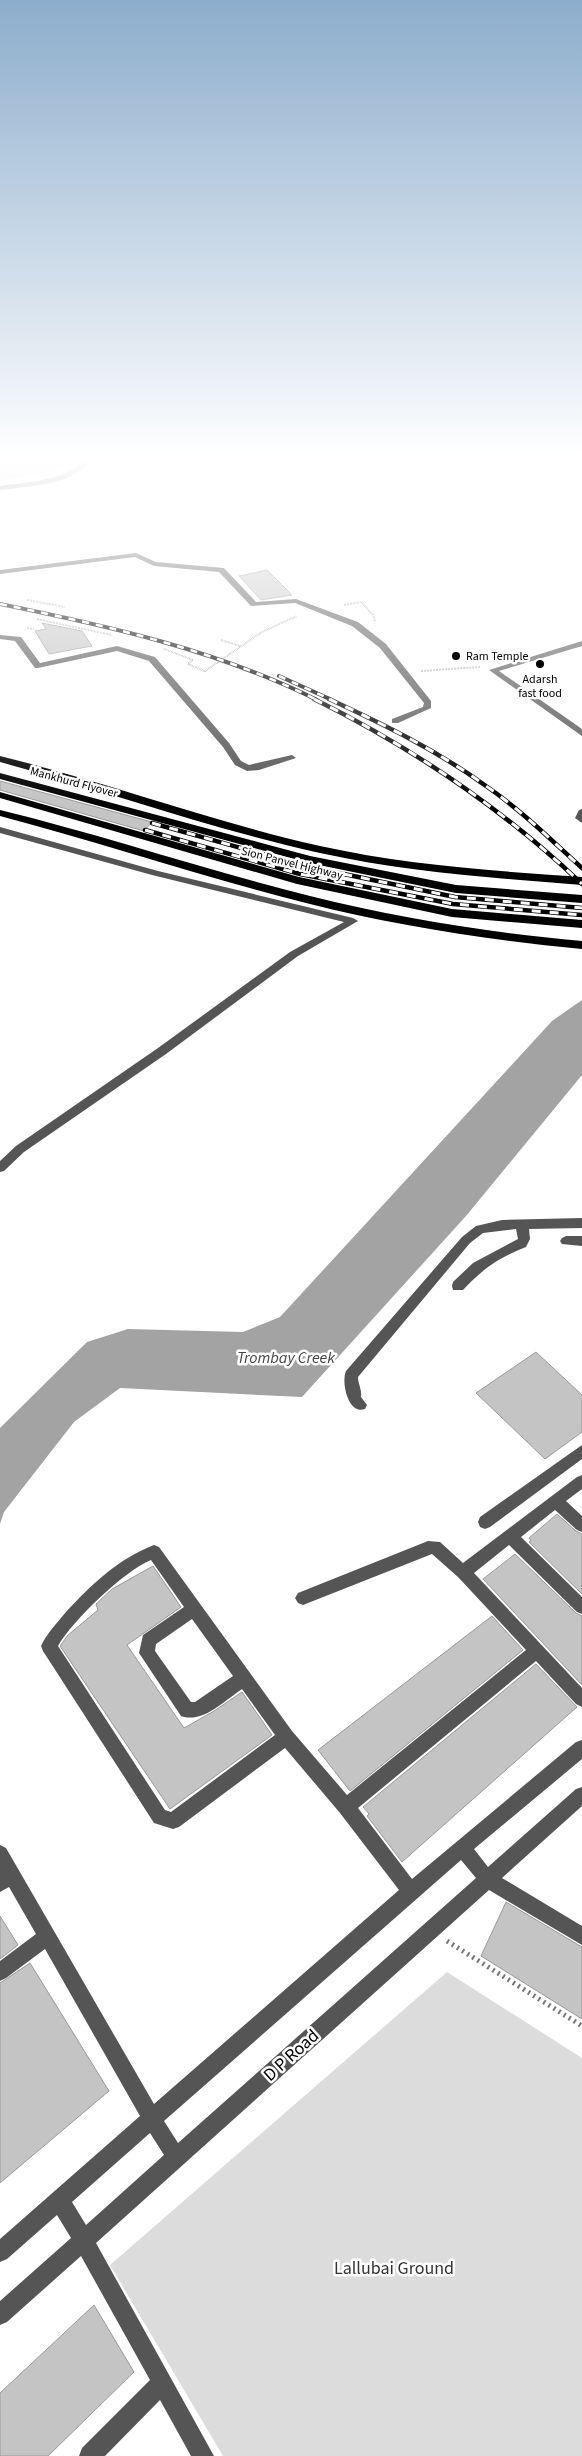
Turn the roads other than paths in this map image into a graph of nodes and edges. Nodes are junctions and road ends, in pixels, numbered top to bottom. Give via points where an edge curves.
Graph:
1 (227, 577) edge
2 (0, 637) edge
3 (582, 643) edge
4 (396, 721) dead end
5 (582, 733) edge
6 (292, 758) dead end
7 (0, 759) edge
8 (0, 776) edge
9 (85, 782) junction
10 (0, 795) edge
11 (582, 812) edge
12 (0, 813) edge
13 (141, 815) junction
14 (582, 820) edge
15 (41, 825) junction
16 (0, 830) edge
17 (126, 833) junction
18 (582, 881) edge
19 (582, 899) edge
20 (582, 924) edge
21 (582, 945) edge
22 (0, 1168) edge
23 (580, 1223) edge
24 (522, 1224) junction
25 (582, 1237) edge
26 (566, 1241) dead end
27 (582, 1241) edge
28 (458, 1286) dead end
29 (360, 1405) dead end
30 (582, 1451) edge
31 (582, 1482) edge
32 (556, 1501) junction
33 (485, 1522) dead end
34 (582, 1526) edge
35 (510, 1536) junction
36 (463, 1572) junction
37 (303, 1598) dead end
38 (582, 1607) edge
39 (195, 1608) junction
40 (537, 1651) junction
41 (244, 1678) junction
42 (582, 1699) edge
43 (286, 1736) junction
44 (582, 1748) edge
45 (582, 1795) edge
46 (346, 1807) junction
47 (462, 1848) junction
48 (0, 1854) edge
49 (6, 1879) edge
50 (487, 1879) junction
51 (411, 1891) junction
52 (47, 1936) junction
53 (582, 1936) edge
54 (0, 1972) edge
55 (152, 2119) junction
56 (177, 2158) junction
57 (59, 2200) junction
58 (84, 2241) junction
59 (0, 2252) edge
60 (0, 2315) edge
61 (162, 2383) junction
62 (90, 2456) edge
63 (203, 2456) edge

1 - 4 street via 254,604 296,601 355,624 383,646 428,703 427,708
2 - 6 street via 18,639 38,666 117,648 152,659 238,763 247,768 259,767
3 - 5 street via 493,670
7 - 9 highway
8 - 13 highway, Mankhurd Flyover
9 - 13 highway
9 - 18 highway via 259,833 352,856 458,872
10 - 17 highway
11 - 14 street
12 - 15 highway
13 - 19 highway, Sion Panvel Highway via 309,860 456,889
15 - 17 highway
15 - 21 highway via 226,878 411,922 491,936
16 - 22 street via 353,922 294,954 20,1149
17 - 20 highway, Sion Panvel Highway via 297,880 452,913
23 - 24 street
23 - 25 street
24 - 28 street via 522,1244 478,1266
24 - 29 street via 480,1229 466,1240 351,1375 354,1398
26 - 27 street
30 - 33 street
31 - 32 street
32 - 34 street
32 - 35 street
35 - 36 street
35 - 38 street
36 - 37 street via 438,1549 431,1547
36 - 40 street
39 - 41 street
39 - 41 street via 149,1640 148,1653 187,1710 197,1710
39 - 43 street via 154,1552 143,1555 107,1580 49,1646 160,1817 173,1821
40 - 42 street
40 - 46 street
41 - 43 street
43 - 46 street
44 - 47 street
45 - 50 street, D P Road
46 - 51 street
47 - 50 street
47 - 51 street
48 - 49 street
49 - 52 street
50 - 53 street
50 - 56 street, D P Road
51 - 55 street
52 - 54 street
52 - 55 street
55 - 56 street
55 - 57 street
56 - 58 street, D P Road
57 - 58 street
57 - 59 street
58 - 60 street, D P Road
58 - 61 street
61 - 62 street
61 - 63 street

